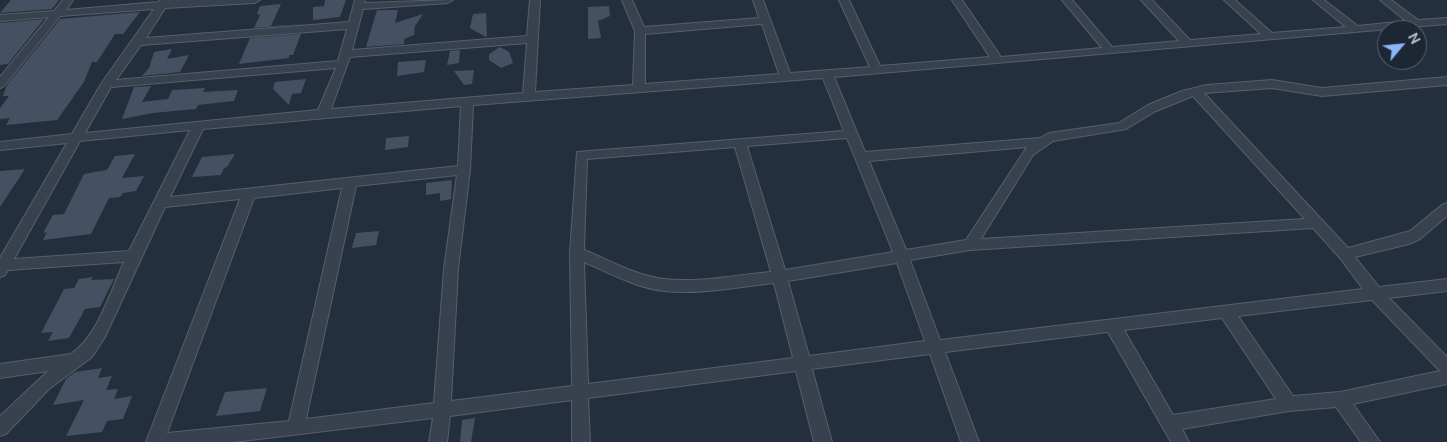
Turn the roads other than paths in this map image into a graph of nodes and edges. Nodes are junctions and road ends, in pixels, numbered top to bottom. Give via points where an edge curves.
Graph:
1 (68, 0) edge
2 (255, 0) edge
3 (448, 0) edge
4 (534, 0) edge
5 (627, 0) edge
6 (758, 0) edge
7 (844, 0) edge
8 (957, 0) edge
9 (1068, 0) edge
10 (1146, 0) edge
11 (1229, 0) edge
12 (1318, 0) edge
13 (1385, 0) edge
14 (163, 2) edge
15 (360, 3) edge
16 (58, 13) junction
17 (0, 18) edge
18 (1411, 20) edge
19 (765, 21) junction
20 (1447, 21) edge
21 (1427, 23) edge
22 (354, 25) junction
23 (1377, 27) edge
24 (1356, 29) junction
25 (640, 31) junction
26 (1270, 36) junction
27 (533, 39) junction
28 (138, 42) junction
29 (1186, 43) junction
30 (1109, 50) junction
31 (344, 59) junction
32 (997, 59) junction
33 (876, 70) junction
34 (827, 74) junction
35 (786, 77) junction
36 (1447, 81) edge
37 (0, 84) edge
38 (107, 84) junction
39 (639, 86) junction
40 (1195, 91) junction
41 (529, 96) junction
42 (467, 101) junction
43 (323, 114) junction
44 (199, 125) junction
45 (852, 134) junction
46 (78, 138) junction
47 (1040, 142) junction
48 (740, 144) junction
49 (0, 146) edge
50 (861, 157) junction
51 (464, 170) junction
52 (350, 182) junction
53 (248, 192) junction
54 (160, 203) junction
55 (1447, 208) edge
56 (1318, 223) junction
57 (970, 245) junction
58 (577, 253) junction
59 (1345, 254) junction
60 (134, 256) junction
61 (902, 257) junction
62 (2, 268) edge
63 (780, 277) junction
64 (1447, 285) edge
65 (1374, 292) junction
66 (1226, 312) junction
67 (1114, 326) junction
68 (934, 347) junction
69 (72, 360) junction
70 (803, 364) junction
71 (1447, 368) edge
72 (0, 371) edge
73 (1447, 378) edge
74 (581, 392) junction
75 (1340, 399) junction
76 (1289, 404) junction
77 (442, 410) junction
78 (1169, 423) junction
79 (0, 428) edge
80 (296, 428) junction
81 (238, 438) edge
82 (155, 442) edge
83 (438, 442) edge
84 (581, 442) edge
85 (823, 442) edge
86 (970, 442) edge
87 (1180, 442) edge
88 (1371, 442) edge

1 - 16 street
2 - 14 street
3 - 15 street
4 - 27 street
5 - 25 street
6 - 19 street
7 - 33 street
8 - 32 street
9 - 30 street
10 - 29 street
11 - 26 street
12 - 24 street
13 - 18 street
14 - 16 street
14 - 28 street
15 - 22 street
16 - 17 street
16 - 37 street
19 - 25 street
19 - 35 street
20 - 21 street
22 - 28 street
22 - 31 street
23 - 24 street
24 - 26 street
25 - 39 street
26 - 29 street
27 - 31 street
27 - 41 street
28 - 38 street
29 - 30 street
30 - 32 street
31 - 38 street
31 - 43 street
32 - 33 street
33 - 34 street
34 - 35 street
34 - 45 street
35 - 39 street
36 - 40 street via 1322,92 1272,84
38 - 46 street
39 - 41 street
40 - 47 street via 1152,108 1122,126 1064,134
40 - 56 street
41 - 42 street
42 - 43 street
42 - 51 street
43 - 44 street
44 - 46 street
44 - 54 street
45 - 48 street
45 - 50 street
46 - 49 street
46 - 62 street
47 - 50 street
47 - 57 street via 1028,152
48 - 58 street via 581,155
48 - 63 street
50 - 61 street
51 - 52 street
51 - 77 street via 451,269
52 - 53 street
52 - 80 street
53 - 54 street
53 - 82 street
54 - 60 street
55 - 59 street via 1415,235 1404,240
56 - 57 street
56 - 59 street
57 - 61 street
58 - 63 street via 662,285 686,286
58 - 74 street
59 - 65 street
60 - 62 street
60 - 69 street via 97,337 86,352
61 - 63 street
61 - 68 street
63 - 70 street
64 - 65 street
65 - 66 street
65 - 71 street
66 - 67 street
66 - 76 street
67 - 68 street
67 - 78 street
68 - 70 street
68 - 86 street
69 - 72 street
69 - 79 street
70 - 74 street
70 - 85 street
73 - 75 street
74 - 77 street
74 - 84 street
75 - 76 street
75 - 88 street
76 - 78 street
77 - 80 street
77 - 83 street
78 - 87 street
80 - 81 street
81 - 82 street

